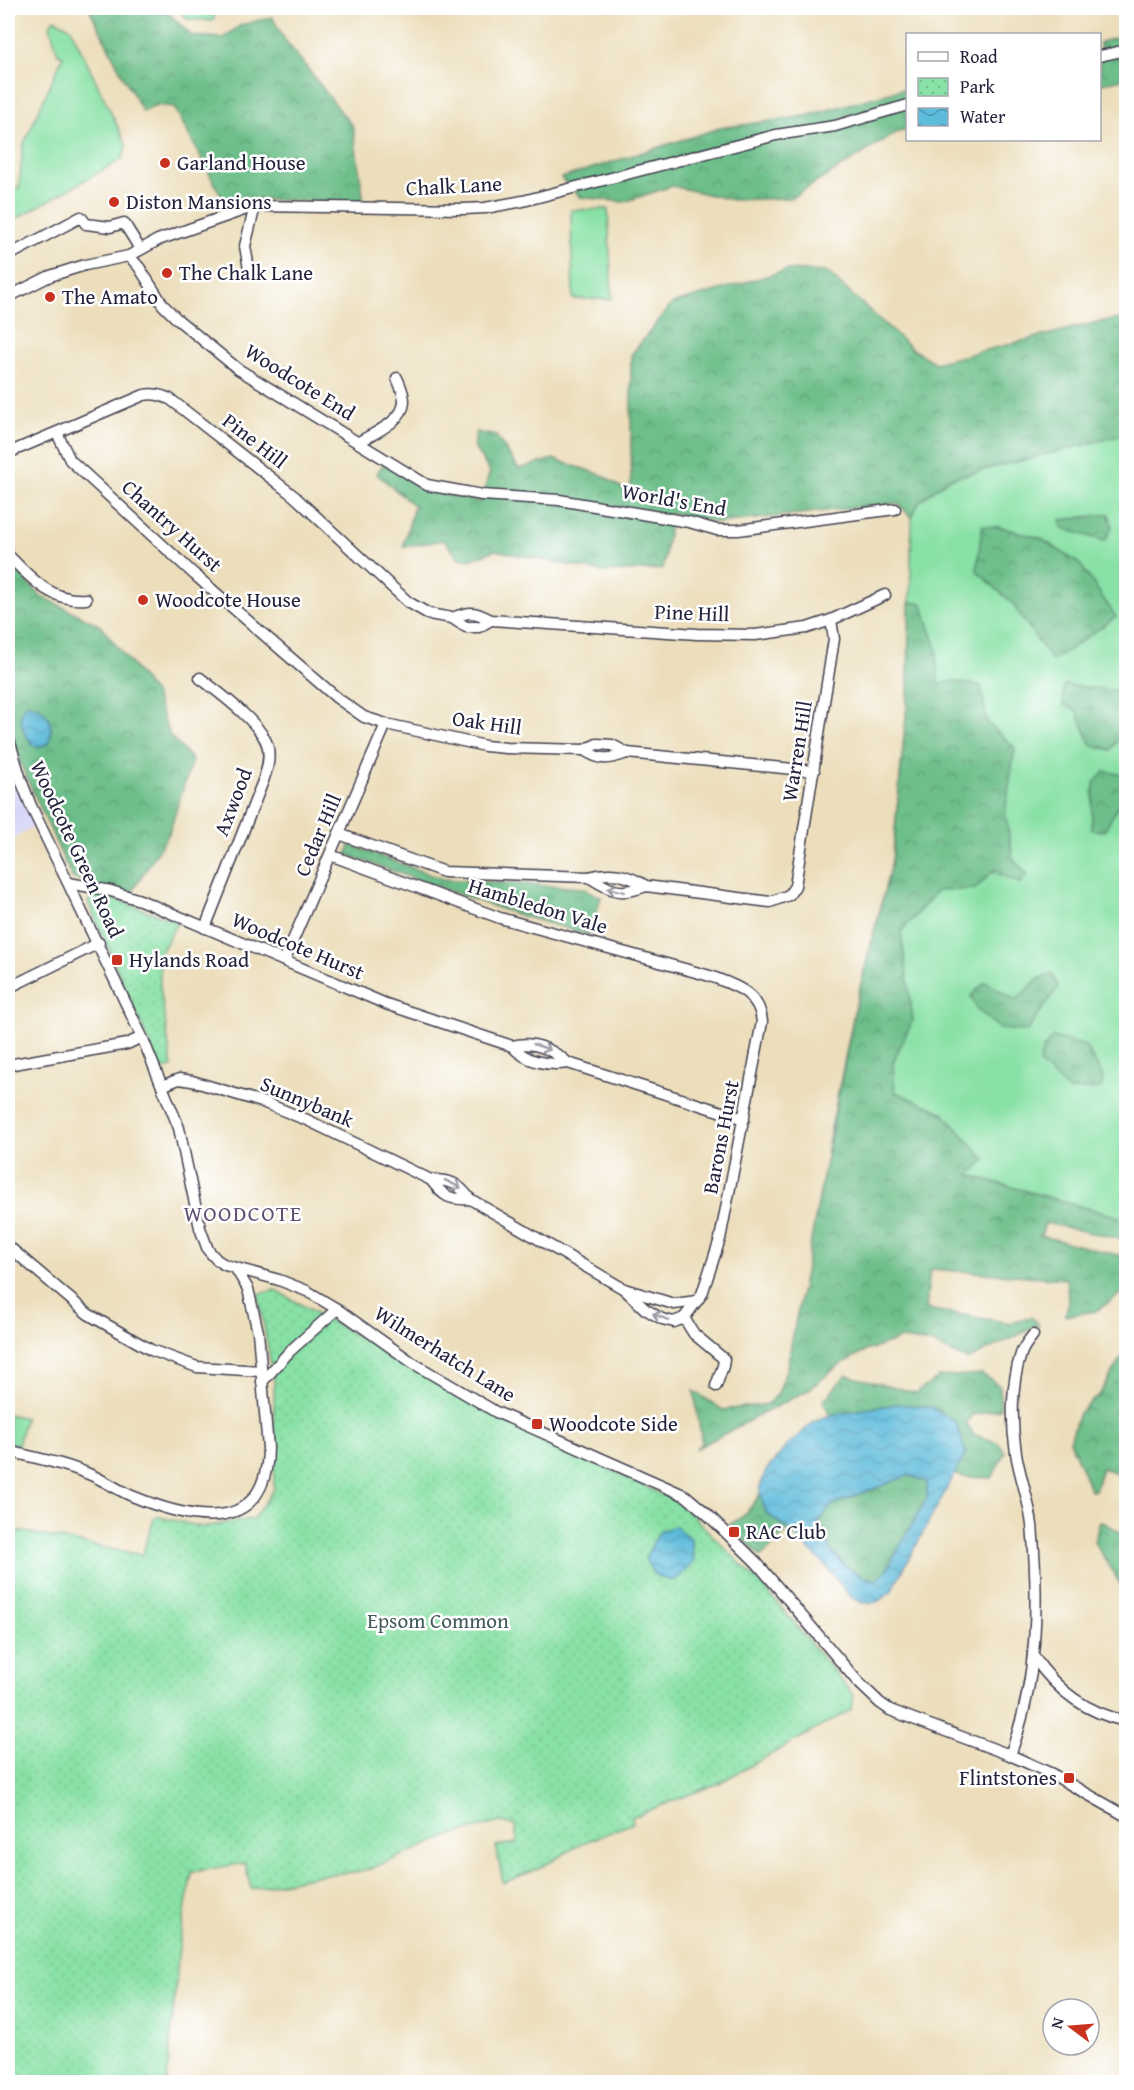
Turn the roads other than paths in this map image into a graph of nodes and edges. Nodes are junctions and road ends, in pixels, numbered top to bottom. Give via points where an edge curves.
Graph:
1 (1126, 50) edge
2 (1101, 57) edge
3 (906, 106) edge
4 (255, 206) junction
5 (140, 249) junction
6 (13, 253) dead end
7 (129, 256) junction
8 (249, 269) dead end
9 (8, 297) edge
10 (397, 378) dead end
11 (57, 433) junction
12 (359, 442) junction
13 (8, 453) edge
14 (482, 495) joint
15 (895, 509) dead end
16 (8, 555) edge
17 (885, 595) dead end
18 (86, 599) dead end
19 (831, 620) junction
20 (200, 678) dead end
21 (386, 724) junction
22 (8, 736) edge
23 (814, 771) junction
24 (339, 834) junction
25 (330, 855) junction
26 (589, 878) junction
27 (69, 883) junction
28 (646, 886) junction
29 (205, 928) junction
30 (99, 943) junction
31 (285, 961) junction
32 (738, 987) joint
33 (8, 988) edge
34 (142, 1037) junction
35 (8, 1065) edge
36 (162, 1086) junction
37 (744, 1119) junction
38 (8, 1246) edge
39 (236, 1269) junction
40 (624, 1289) junction
41 (697, 1301) junction
42 (337, 1309) junction
43 (684, 1318) junction
44 (1033, 1335) dead end
45 (262, 1376) junction
46 (716, 1386) dead end
47 (8, 1451) edge
48 (1034, 1657) junction
49 (1126, 1721) edge
50 (1010, 1755) junction
51 (1126, 1816) edge

1 - 2 street
3 - 4 street, Chalk Lane via 835,126 776,135 484,208
4 - 5 street, Chalk Lane
4 - 8 street via 245,246
5 - 6 street via 124,223 110,227 86,224 81,217
5 - 7 street, Chalk Lane
7 - 9 street, Chalk Lane via 50,276
7 - 12 street, Woodcote End via 163,305 238,369
10 - 12 street via 405,398 401,412 395,420
11 - 13 street, Pine Hill
11 - 19 street, Pine Hill via 144,395 162,395 294,496 408,602 429,614 452,618 467,612 491,620 755,635 807,628
11 - 21 street, Chantry Hurst via 70,460 195,575 337,698 364,717
12 - 14 street, Woodcote End via 427,484
14 - 15 street, World's End via 559,500 717,530
16 - 18 street via 53,594
17 - 19 street, Pine Hill
19 - 23 street, Warren Hill via 834,639
20 - 29 street, Axwood via 263,733 269,763
21 - 23 street, Oak Hill via 485,746 584,750 597,744 612,745 627,753
21 - 24 street, Cedar Hill
22 - 27 street, Woodcote Green Road via 31,806
23 - 28 street, Warren Hill via 795,886 789,895 770,902
24 - 25 street, Cedar Hill
24 - 26 street via 444,872
25 - 31 street, Cedar Hill
25 - 32 street, Hambledon Vale via 500,918 687,969
28 -> 26 street via 628,892 609,890
26 - 28 street via 606,872 631,876
27 - 29 street, Woodcote Hurst via 140,900
27 - 30 street, Woodcote Green Road
29 - 31 street, Woodcote Hurst
30 - 33 street
30 - 34 street, Woodcote Green Road
31 - 37 street, Woodcote Hurst via 386,1004 512,1046 530,1043 556,1052 568,1064
32 - 37 street, Barons Hurst via 756,1001 762,1022
34 - 35 street via 126,1044
34 - 36 street, Woodcote Green Road
36 - 39 street, Woodcote Green Road via 179,1128 202,1236 217,1260
36 - 40 street, Sunnybank via 192,1080 307,1120 431,1180 453,1200 470,1199
37 - 41 street, Barons Hurst via 720,1239
38 - 45 street via 88,1314 151,1350 197,1367
39 - 42 street, Wilmerhatch Lane via 307,1291
39 - 45 street via 248,1288 253,1307
40 - 41 street, Sunnybank via 674,1304
43 -> 40 street, Sunnybank via 674,1322 662,1319
41 - 43 street
42 - 45 street
42 - 50 street, Wilmerhatch Lane via 413,1363 496,1412 686,1496 757,1563 880,1703
43 - 46 street via 694,1334 724,1359
44 - 48 street via 1021,1352 1013,1419 1032,1525
45 - 47 street via 266,1471 257,1494 234,1513 199,1515 171,1510 78,1470
48 - 49 street via 1048,1677 1083,1707
48 - 50 street
50 - 51 street, Wilmerhatch Lane

